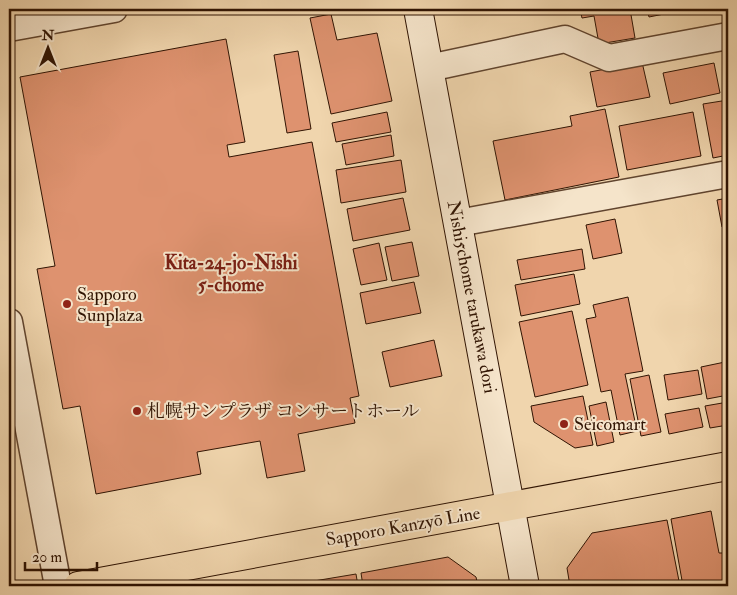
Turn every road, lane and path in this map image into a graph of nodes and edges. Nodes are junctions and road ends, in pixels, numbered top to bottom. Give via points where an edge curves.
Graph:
1 (114, 9) edge
2 (418, 9) edge
3 (9, 28) edge
4 (728, 36) edge
5 (430, 68) junction
6 (728, 174) edge
7 (458, 223) junction
8 (9, 322) edge
9 (728, 466) edge
10 (511, 506) junction
11 (58, 586) edge
12 (78, 586) edge
13 (525, 586) edge

1 - 3 street
2 - 5 street, Nishi5chome tarukawa dori
4 - 5 street via 609,58 565,39
5 - 7 street, Nishi5chome tarukawa dori
6 - 7 street
7 - 10 street, Nishi5chome tarukawa dori
8 - 11 street
9 - 10 main road, Sapporo Kanzyō Line
10 - 12 main road, Sapporo Kanzyō Line
10 - 13 street, Nishi5chome tarukawa dori

